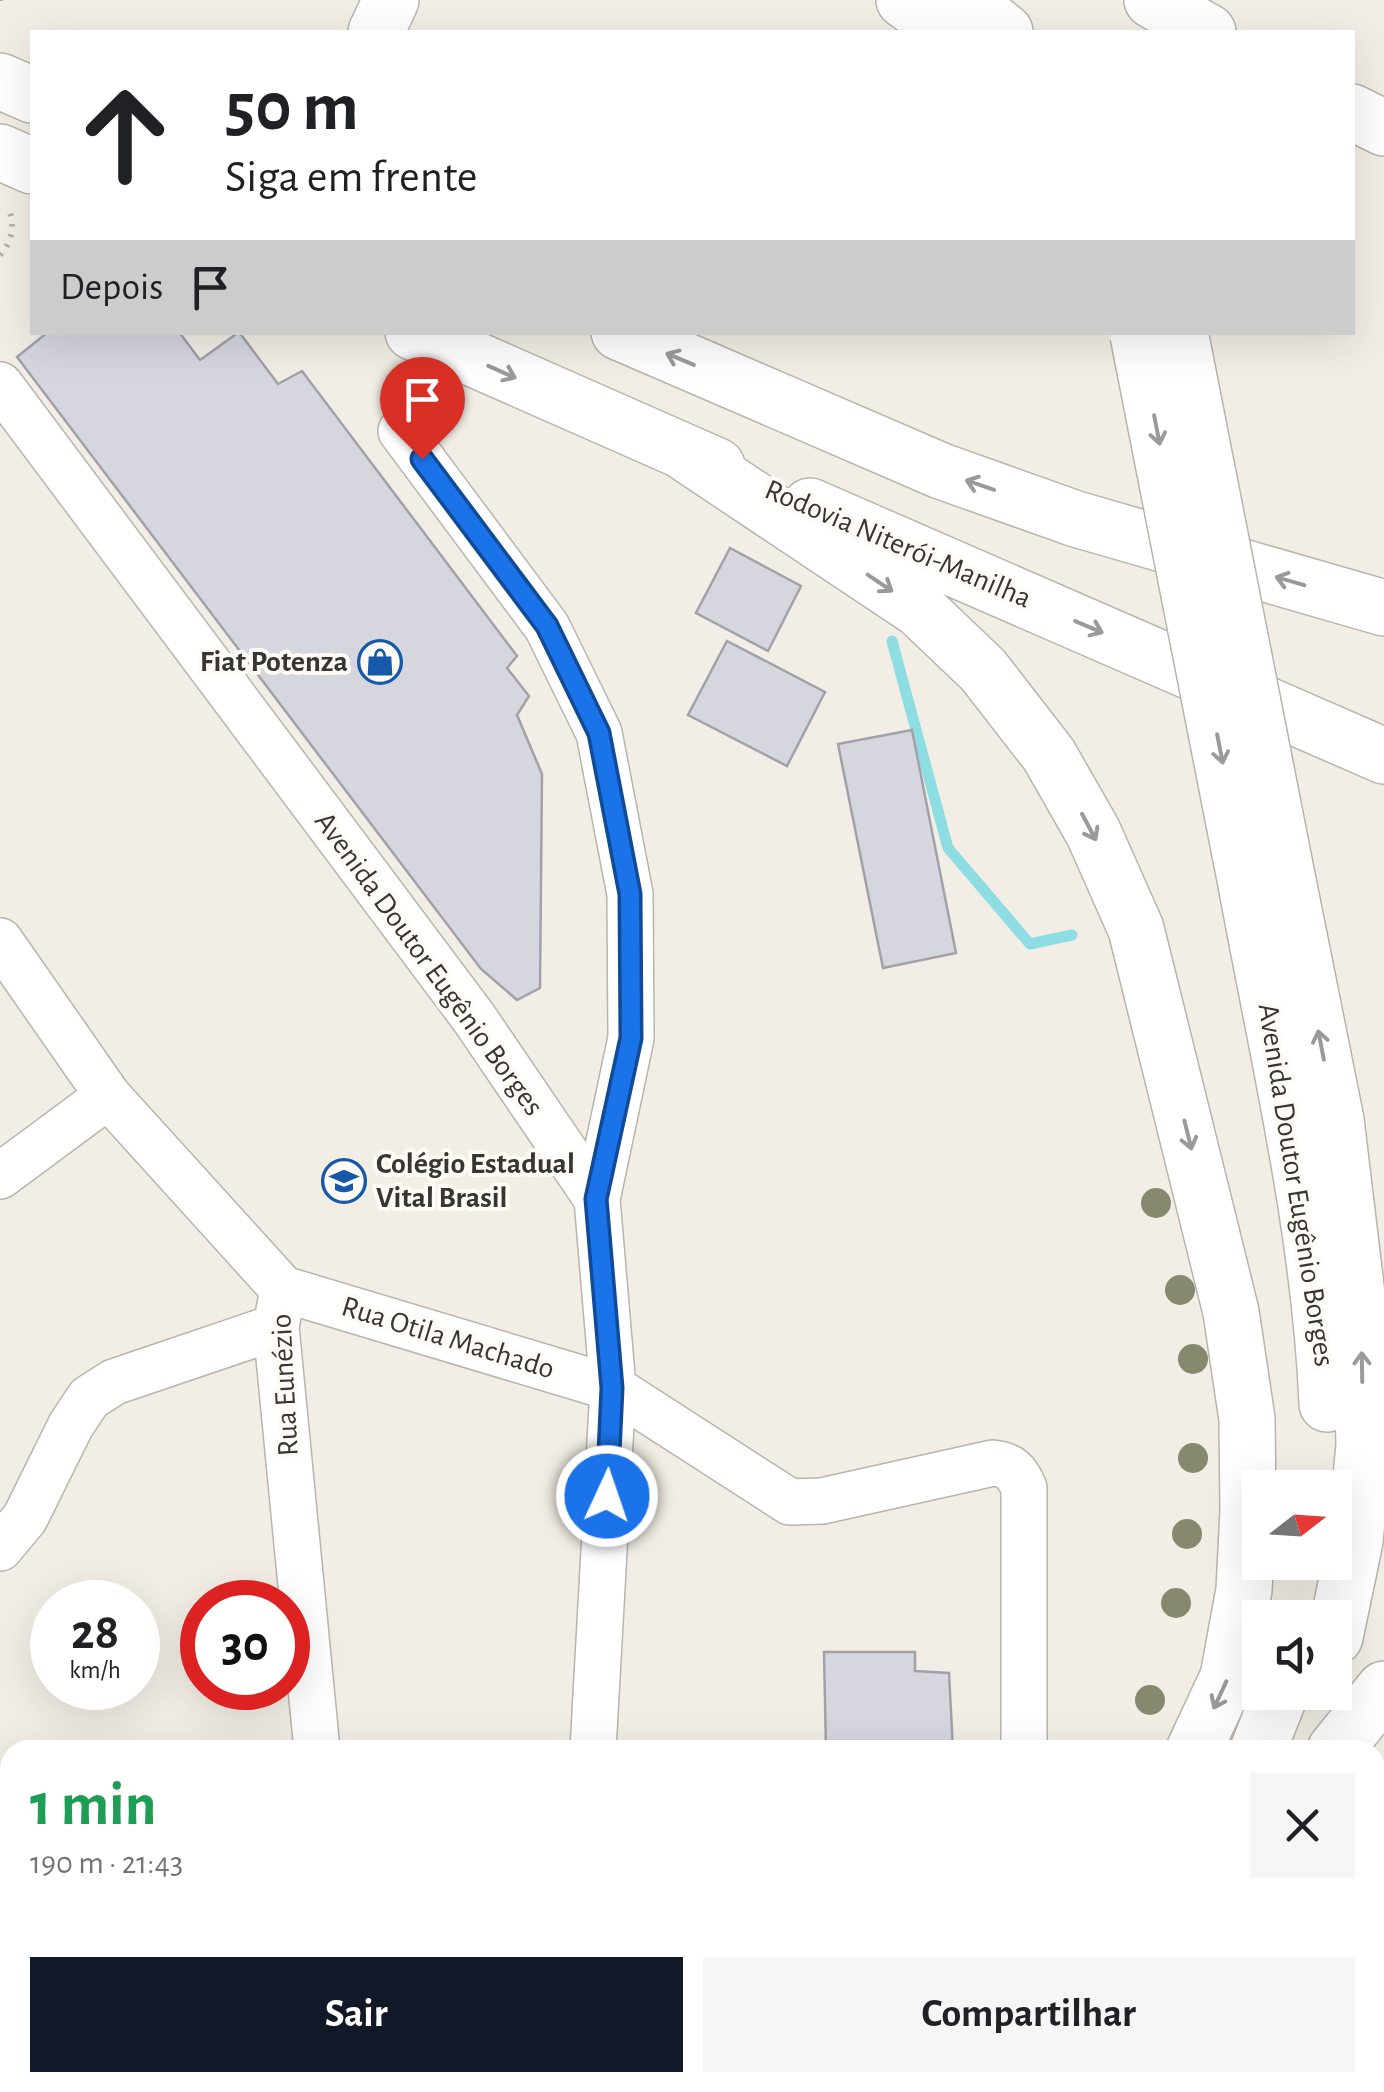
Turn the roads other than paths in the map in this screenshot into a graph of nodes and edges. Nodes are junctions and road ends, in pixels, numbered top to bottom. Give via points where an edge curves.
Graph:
1 (390, 0) edge
2 (904, 0) edge
3 (966, 0) edge
4 (1152, 0) edge
5 (377, 30) edge
6 (946, 30) edge
7 (1004, 30) edge
8 (1204, 30) edge
9 (0, 81) edge
10 (30, 94) edge
11 (1355, 114) edge
12 (1384, 128) edge
13 (0, 152) edge
14 (30, 165) edge
15 (420, 335) edge
16 (627, 335) edge
17 (1152, 335) edge
18 (0, 384) edge
19 (402, 431) dead end
20 (682, 451) junction
21 (1384, 608) edge
22 (1384, 756) edge
23 (1267, 882) junction
24 (0, 941) edge
25 (108, 1096) junction
26 (1336, 1120) junction
27 (0, 1176) edge
28 (596, 1199) junction
29 (1384, 1250) edge
30 (279, 1308) junction
31 (612, 1388) junction
32 (1327, 1470) edge
33 (0, 1548) edge
34 (1343, 1600) edge
35 (1384, 1689) edge
36 (1274, 1710) edge
37 (1312, 1710) edge
38 (316, 1740) edge
39 (594, 1740) edge
40 (1024, 1740) edge
41 (1199, 1740) edge
42 (1262, 1740) edge
43 (1301, 1740) edge
44 (1343, 1740) edge

1 - 5 highway
2 - 6 highway
3 - 7 highway
4 - 8 highway
9 - 10 highway
11 - 12 highway
13 - 14 highway
15 -> 20 highway, Rodovia Niterói-Manilha
21 -> 16 highway via 1076,519 941,472
17 - 23 highway, bridge
18 - 28 street, Avenida Doutor Eugênio Borges via 474,1018
19 - 28 street via 547,626 599,733 630,894 631,1038
20 -> 22 highway, Rodovia Niterói-Manilha
20 -> 41 highway via 920,610 983,670 1049,755 1136,929 1231,1312 1247,1420 1244,1590 1228,1678
26 -> 23 highway, Avenida Doutor Eugênio Borges
23 - 32 highway, Avenida Doutor Eugênio Borges via 1325,1350
24 - 25 street, Rua Eunézio
25 - 27 street
25 - 30 street, Rua Eunézio
26 - 29 highway
34 -> 26 highway, Avenida Doutor Eugênio Borges via 1364,1445 1361,1328
28 - 31 street, Avenida Doutor Eugênio Borges
30 - 31 street, Rua Otila Machado
30 - 33 street via 88,1398 26,1518
30 - 38 street, Rua Eunézio
31 - 39 street, Avenida Doutor Eugênio Borges
31 - 40 street, Rua Otila Machado via 790,1502 822,1502 993,1463 1018,1474 1024,1488
35 - 44 highway
36 - 42 highway
37 - 43 highway

